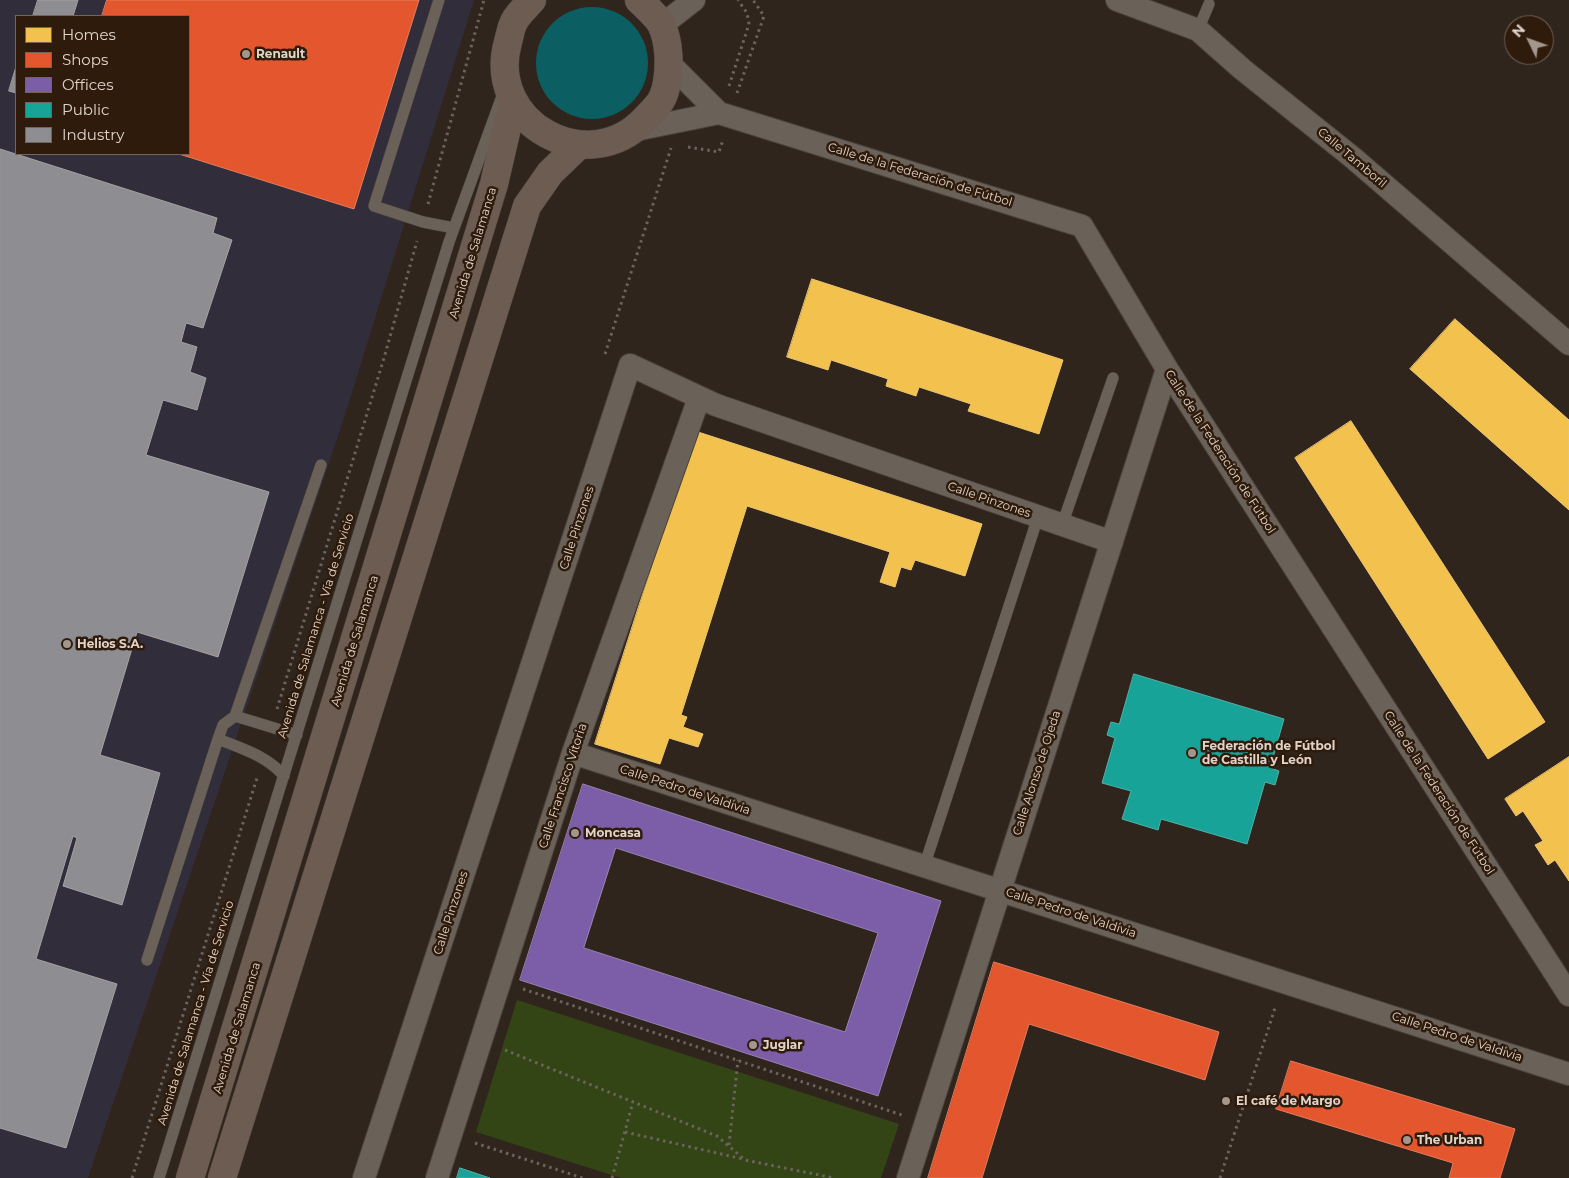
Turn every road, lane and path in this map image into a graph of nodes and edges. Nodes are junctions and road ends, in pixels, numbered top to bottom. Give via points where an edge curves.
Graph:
1 (439, 0) edge
2 (484, 0) edge
3 (532, 0) edge
4 (639, 0) edge
5 (694, 0) edge
6 (738, 0) edge
7 (1117, 0) edge
8 (1208, 4) dead end
9 (662, 25) junction
10 (1198, 30) junction
11 (670, 64) junction
12 (728, 89) dead end
13 (510, 94) junction
14 (720, 113) junction
15 (635, 130) junction
16 (579, 145) junction
17 (423, 222) junction
18 (454, 228) junction
19 (1569, 344) edge
20 (1167, 369) junction
21 (1113, 378) dead end
22 (699, 398) junction
23 (321, 465) dead end
24 (1038, 516) junction
25 (1062, 525) junction
26 (1112, 542) junction
27 (235, 716) junction
28 (271, 728) junction
29 (297, 734) junction
30 (218, 739) junction
31 (573, 753) junction
32 (263, 757) junction
33 (284, 776) junction
34 (924, 867) junction
35 (1000, 890) junction
36 (147, 960) dead end
37 (502, 981) junction
38 (1284, 981) junction
39 (1569, 995) edge
40 (483, 1040) junction
41 (738, 1060) junction
42 (1569, 1074) edge
43 (633, 1102) junction
44 (927, 1123) junction
45 (625, 1132) junction
46 (451, 1133) junction
47 (728, 1146) junction
48 (744, 1160) junction
49 (132, 1178) edge
50 (159, 1178) edge
51 (190, 1178) edge
52 (222, 1178) edge
53 (364, 1178) edge
54 (437, 1178) edge
55 (583, 1178) edge
56 (612, 1178) edge
57 (834, 1178) edge
58 (908, 1178) edge
59 (1220, 1178) edge

1 - 17 lane via 374,206
2 - 17 path
3 - 13 highway via 514,20 504,59
4 - 9 highway
5 - 9 street
6 - 12 path via 747,13 749,24
7 - 10 street, Calle Tamboril
8 - 10 lane
9 - 11 highway
10 - 19 street, Calle Tamboril via 1352,157
11 - 14 street, Calle de la Federación de Fútbol
11 - 15 highway via 665,99
13 - 16 highway via 527,121 546,135
13 - 18 lane, Avenida de Salamanca - Vía de Servicio
13 - 51 highway, Avenida de Salamanca via 491,193
14 - 15 street, Calle de la Federación de Fútbol
14 - 20 street, Calle de la Federación de Fútbol via 1082,226
15 - 16 highway via 604,144
16 - 52 highway via 550,173 527,206
17 - 18 lane
17 - 28 path
18 - 29 lane, Avenida de Salamanca - Vía de Servicio
20 - 26 street, Calle Alonso de Ojeda
20 - 39 street, Calle de la Federación de Fútbol
21 - 25 lane
22 - 24 street, Calle Pinzones
22 - 31 street, Calle Francisco Vitoria
22 - 53 street, Calle Pinzones via 630,365
23 - 27 lane
24 - 25 street, Calle Pinzones
24 - 34 lane
25 - 26 street, Calle Pinzones
26 - 35 street, Calle Alonso de Ojeda
27 - 28 lane
27 - 30 lane via 223,725
28 - 29 lane
29 - 33 lane, Avenida de Salamanca - Vía de Servicio
30 - 32 lane
30 - 36 lane
31 - 34 street, Calle Pedro de Valdivia
31 - 37 street, Calle Francisco Vitoria
32 - 33 lane
32 - 49 path
33 - 50 lane, Avenida de Salamanca - Vía de Servicio
34 - 35 street, Calle Pedro de Valdivia
35 - 38 street, Calle Pedro de Valdivia
35 - 44 street, Calle Alonso de Ojeda
37 - 40 street, Calle Francisco Vitoria
37 - 41 path
38 - 42 street, Calle Pedro de Valdivia
38 - 59 path
40 - 43 path
40 - 46 street, Calle Francisco Vitoria
41 - 44 path
41 - 47 path
43 - 45 path
43 - 47 path via 717,1136
44 - 58 street, Calle Alonso de Ojeda
45 - 48 path
45 - 56 path
46 - 54 street, Calle Francisco Vitoria
46 - 55 path
47 - 48 path
48 - 57 path

